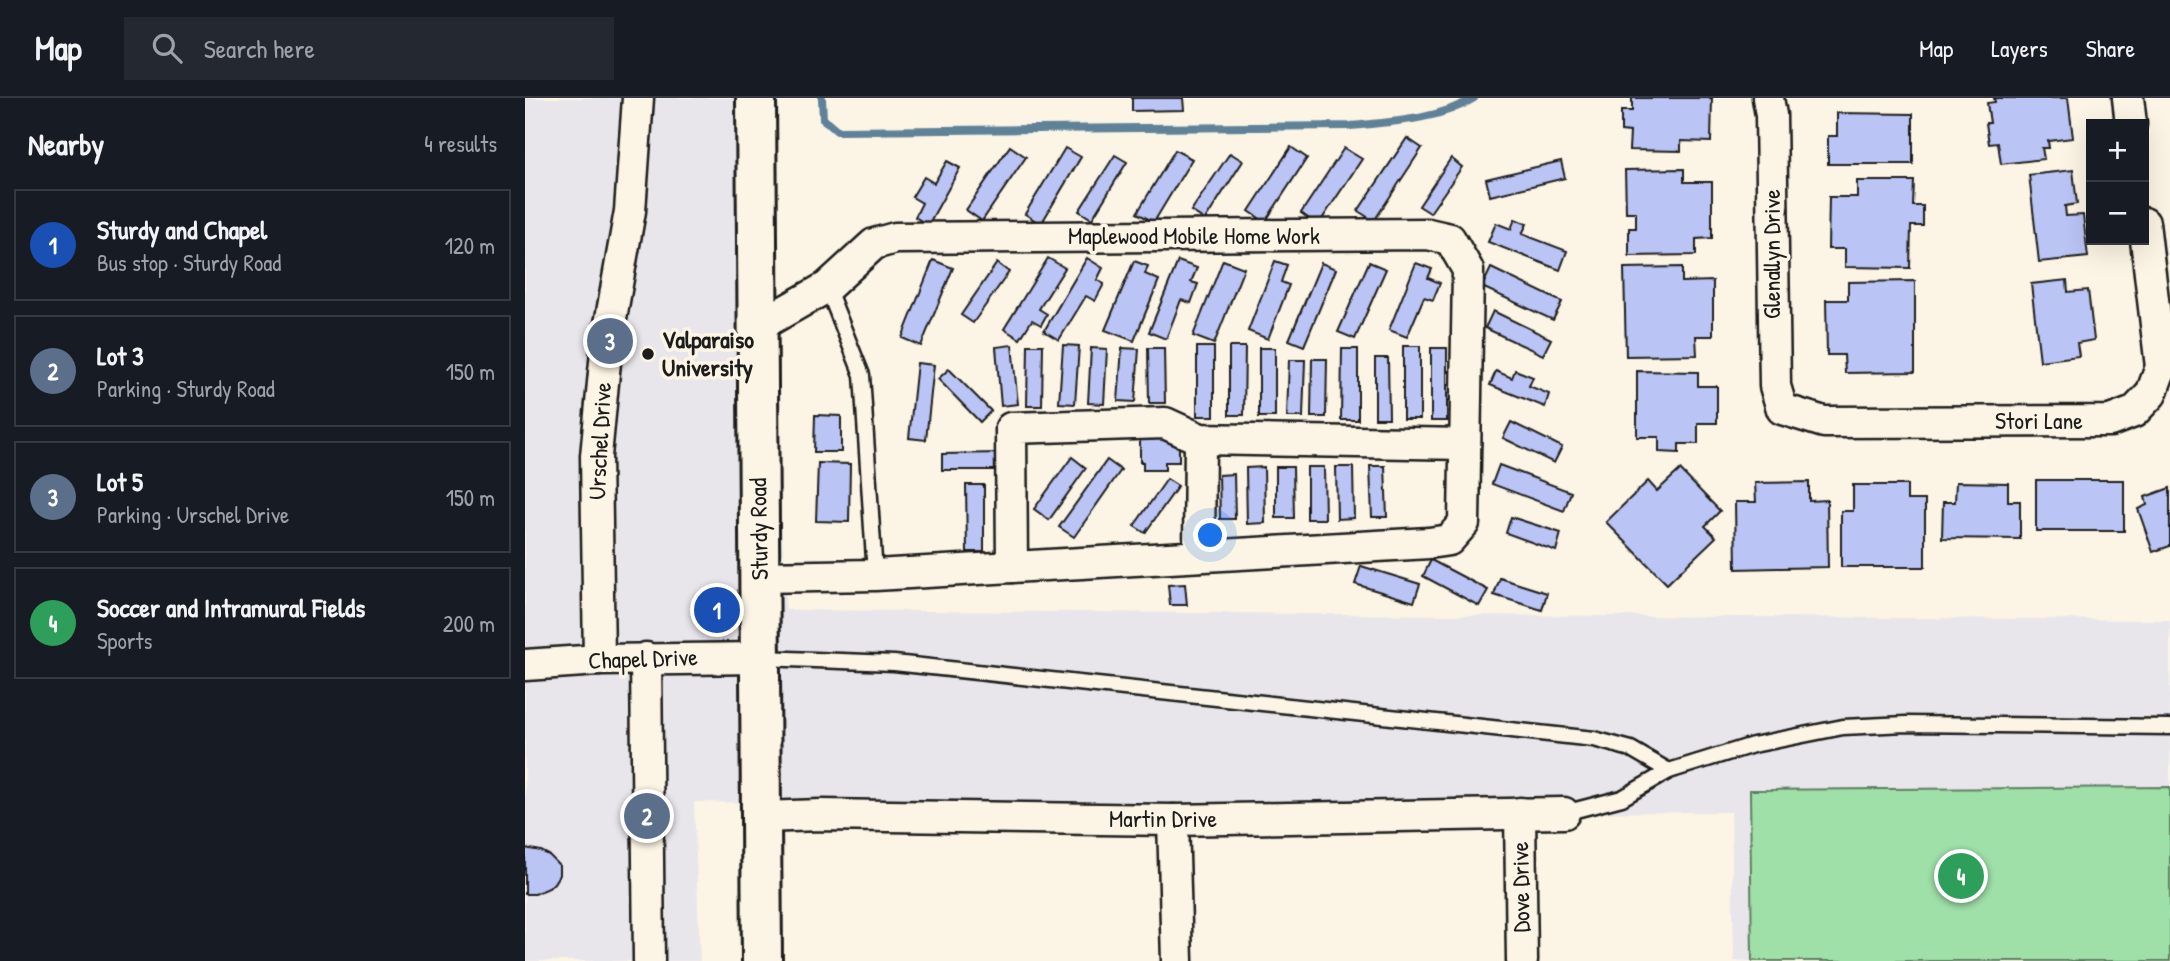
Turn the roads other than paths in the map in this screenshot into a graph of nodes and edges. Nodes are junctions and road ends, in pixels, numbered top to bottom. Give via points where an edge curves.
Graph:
1 (638, 98) edge
2 (755, 98) edge
3 (1768, 98) edge
4 (2128, 98) edge
5 (2130, 119) edge
6 (2147, 245) edge
7 (827, 288) junction
8 (757, 327) junction
9 (1782, 409) joint
10 (1201, 439) junction
11 (1465, 444) junction
12 (1199, 556) junction
13 (1012, 567) junction
14 (875, 575) junction
15 (759, 577) junction
16 (761, 658) junction
17 (646, 659) junction
18 (599, 660) junction
19 (525, 665) edge
20 (2170, 727) edge
21 (1669, 771) junction
22 (1520, 813) junction
23 (1564, 813) joint
24 (761, 817) junction
25 (1173, 820) junction
26 (649, 961) edge
27 (762, 961) edge
28 (1177, 961) edge
29 (1522, 961) edge

1 - 18 street, Urschel Drive via 630,211 607,341 596,456
2 - 8 main road, Sturdy Road
3 - 9 street, Glenallyn Drive via 1773,359
4 - 5 street
6 - 9 street, Stori Lane via 2161,367 2151,394 2134,412 2110,421 1824,422
7 - 8 street, Maplewood Mobile Home Work
7 - 11 street, Maplewood Mobile Home Work via 874,244 894,238 1428,234 1450,239 1468,270
7 - 14 lane via 862,375
8 - 15 main road, Sturdy Road
10 - 11 street
10 - 12 street
10 - 13 street via 1165,423 1011,428
11 - 12 street, Maplewood Mobile Home Work via 1464,523 1448,540
12 - 13 street, Maplewood Mobile Home Work
13 - 14 street, Maplewood Mobile Home Work
14 - 15 street, Maplewood Mobile Home Work
15 - 16 main road, Sturdy Road
16 - 17 street, Chapel Drive
16 - 21 lane via 894,663 1594,739 1631,749
16 - 24 main road, Sturdy Road
17 - 18 street, Chapel Drive
17 - 26 street
18 - 19 street, Chapel Drive
20 - 21 lane via 1843,727 1753,744
21 - 23 lane via 1622,797
22 - 23 street, Martin Drive
22 - 25 street, Martin Drive
22 - 29 street, Dove Drive
24 - 25 street, Martin Drive
24 - 27 main road, Sturdy Road
25 - 28 street

